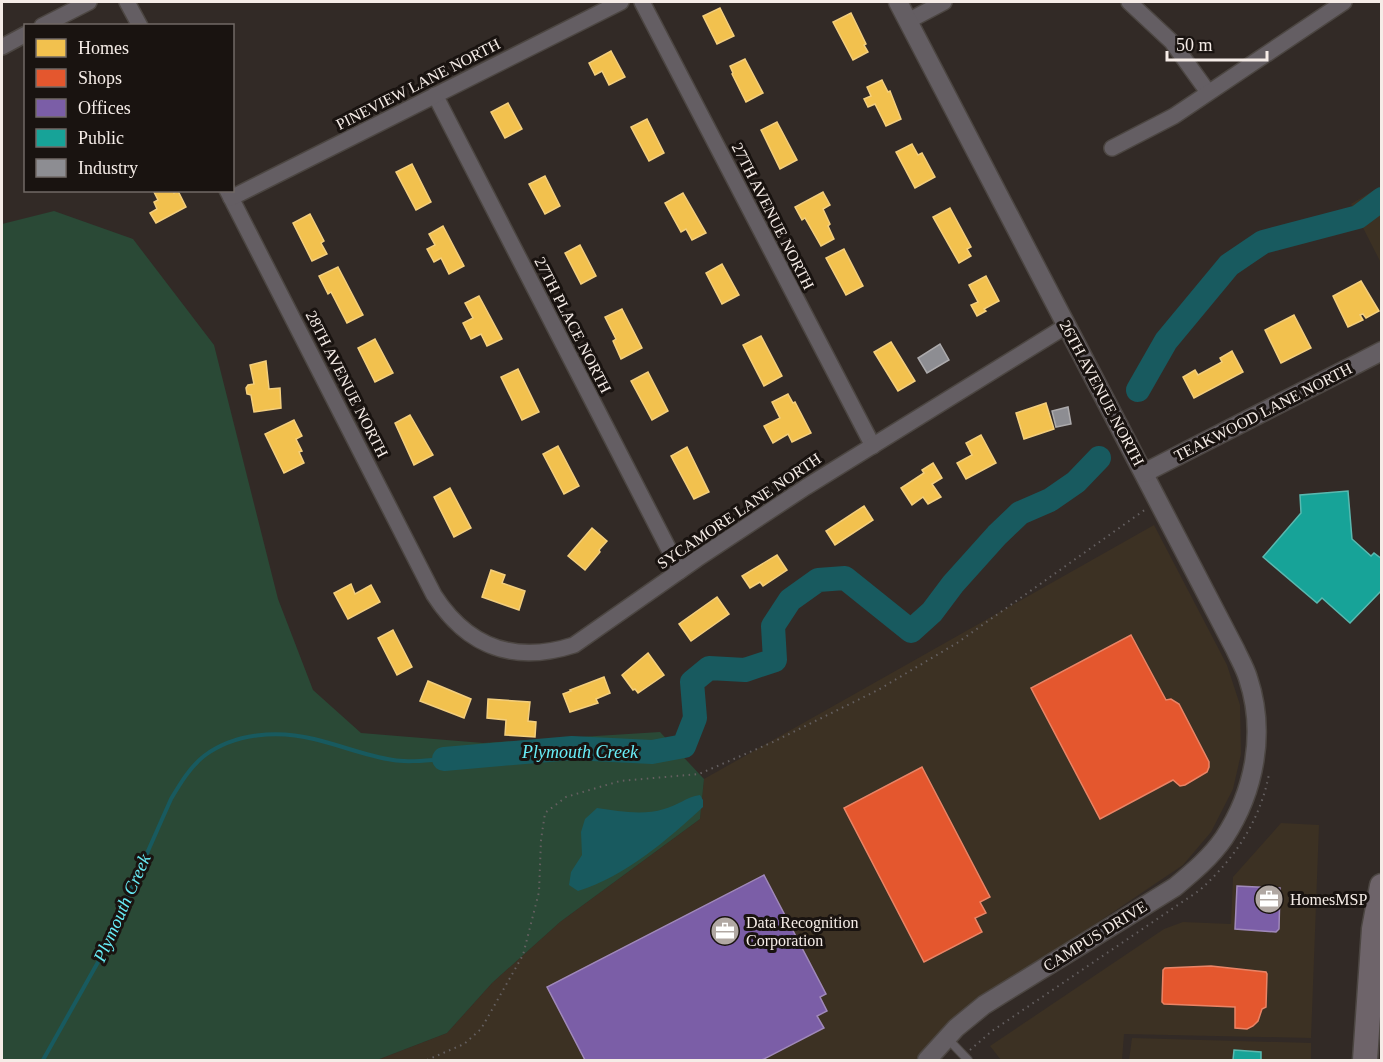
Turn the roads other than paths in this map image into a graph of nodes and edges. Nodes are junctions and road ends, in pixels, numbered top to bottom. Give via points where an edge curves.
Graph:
1 (89, 2) edge
2 (127, 2) edge
3 (621, 2) edge
4 (642, 2) edge
5 (898, 2) edge
6 (944, 2) edge
7 (1129, 2) edge
8 (1344, 2) edge
9 (908, 21) junction
10 (46, 24) edge
11 (139, 24) edge
12 (24, 35) edge
13 (2, 47) edge
14 (1208, 92) junction
15 (435, 96) junction
16 (1112, 148) dead end
17 (234, 192) edge
18 (229, 194) edge
19 (1066, 326) junction
20 (1382, 351) edge
21 (873, 446) junction
22 (1144, 473) junction
23 (680, 571) junction
24 (434, 595) joint
25 (1245, 796) joint
26 (1382, 886) edge
27 (947, 1038) junction
28 (927, 1060) edge
29 (968, 1060) edge
30 (1365, 1060) edge

1 - 10 street
2 - 11 street
3 - 15 street, PINEVIEW LANE NORTH
4 - 21 street, 27TH AVENUE NORTH
5 - 9 street, 26TH AVENUE NORTH
6 - 9 street
7 - 14 street via 1172,42
8 - 14 street
9 - 19 street, 26TH AVENUE NORTH
12 - 13 street
14 - 16 street via 1174,117
15 - 17 street, PINEVIEW LANE NORTH
15 - 23 street, 27TH PLACE NORTH
18 - 24 street, 28TH AVENUE NORTH
19 - 21 street, SYCAMORE LANE NORTH
19 - 22 street, 26TH AVENUE NORTH
20 - 22 street, TEAKWOOD LANE NORTH
21 - 23 street, SYCAMORE LANE NORTH
22 - 25 street, 26TH AVENUE NORTH via 1248,678 1257,745
23 - 24 street, SYCAMORE LANE NORTH via 574,645 534,653 494,648 476,638 459,627
25 - 27 street, CAMPUS DRIVE via 1223,839 1175,887 984,1005
26 - 30 highway via 1374,929
27 - 28 street, CAMPUS DRIVE
27 - 29 lane

